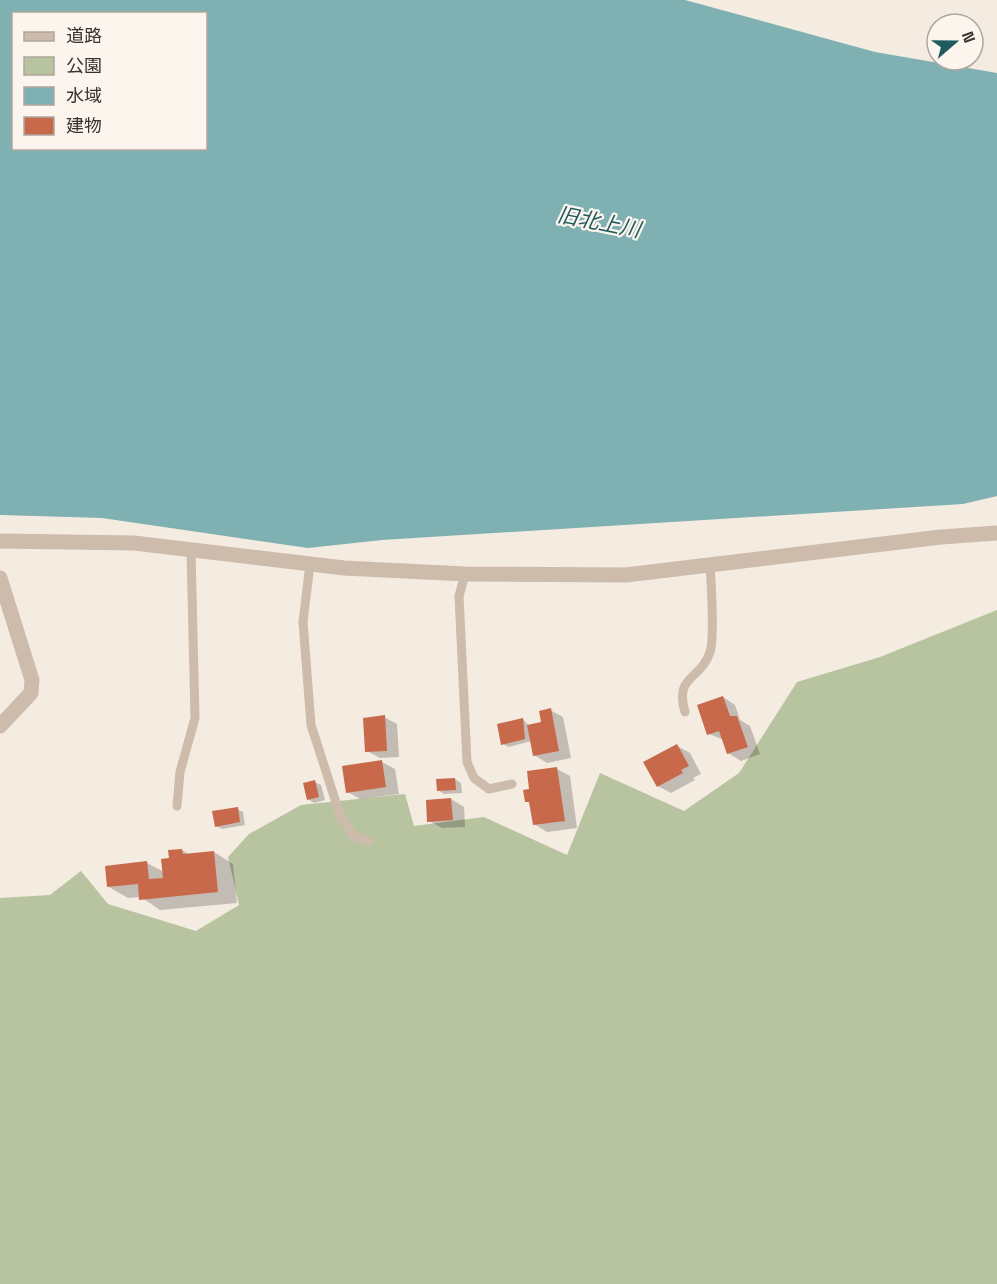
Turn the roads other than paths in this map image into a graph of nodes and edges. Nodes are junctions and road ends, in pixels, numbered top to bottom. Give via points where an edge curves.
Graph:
1 (997, 533) edge
2 (0, 541) edge
3 (191, 551) junction
4 (310, 564) junction
5 (710, 564) junction
6 (465, 574) junction
7 (0, 578) edge
8 (685, 712) dead end
9 (0, 726) edge
10 (512, 784) dead end
11 (177, 806) dead end
12 (369, 841) dead end

1 - 5 street
2 - 3 street via 134,543
3 - 4 street
3 - 11 lane via 195,718 180,772
4 - 6 street
4 - 12 lane via 303,622 311,725 341,818 355,837
5 - 6 street via 626,574
5 - 8 lane via 710,652 684,684 681,697
6 - 10 lane via 459,596 467,762 474,778 489,789
7 - 9 street via 32,680 31,693

